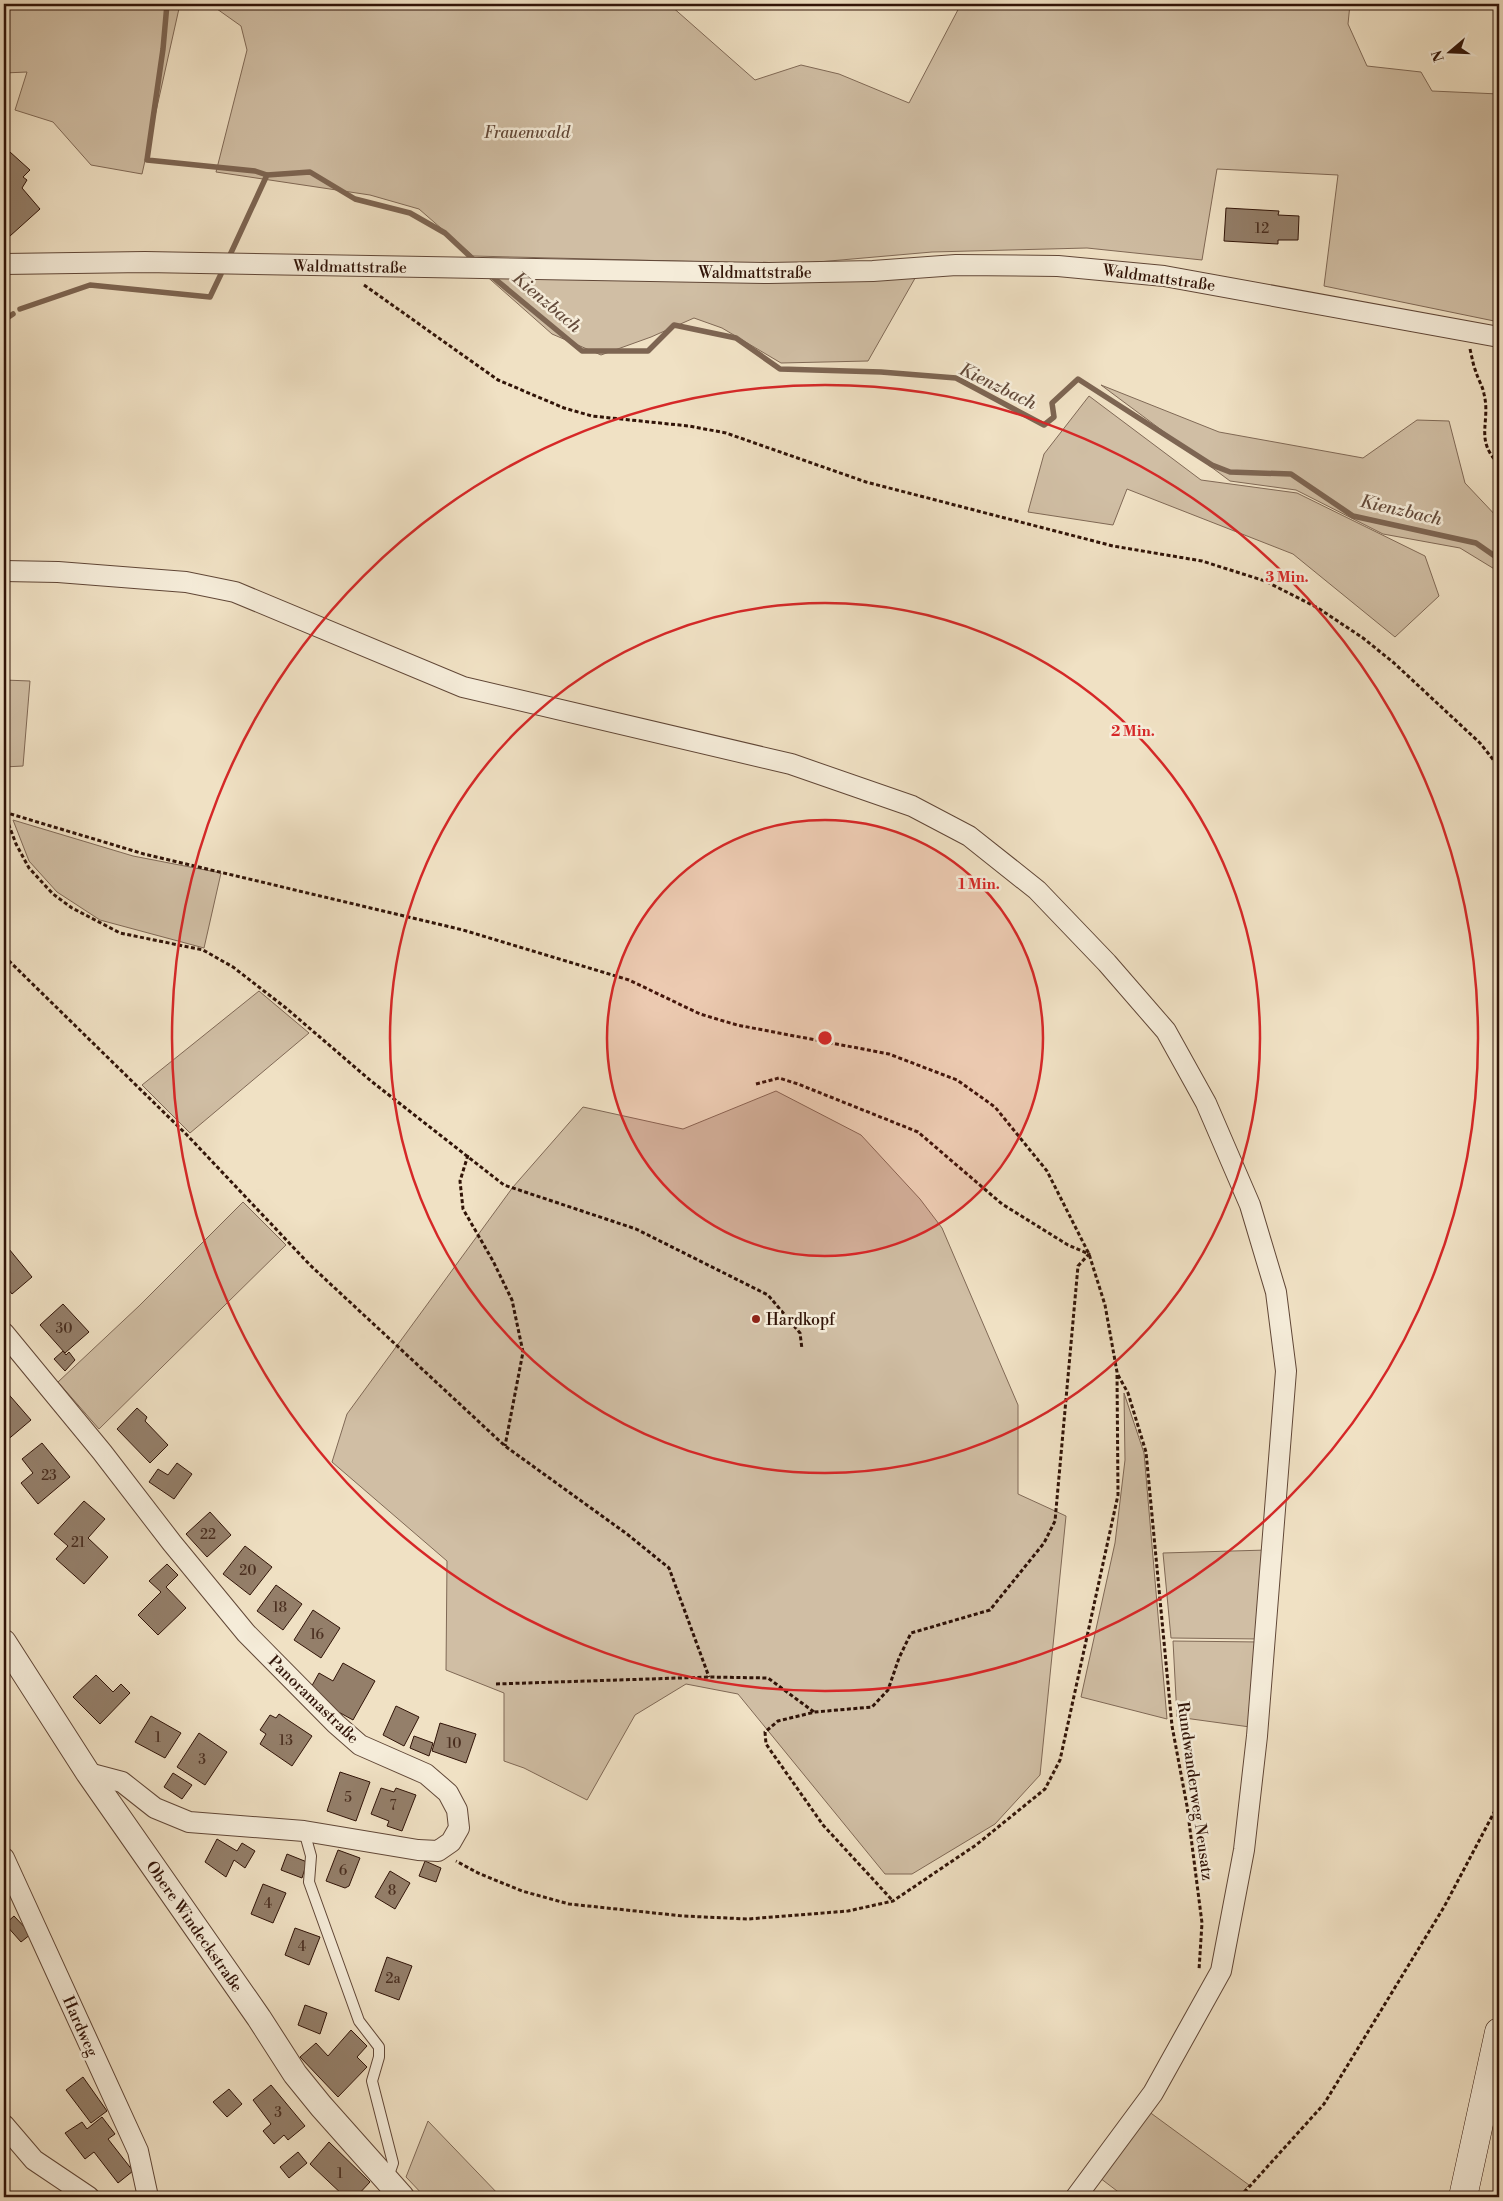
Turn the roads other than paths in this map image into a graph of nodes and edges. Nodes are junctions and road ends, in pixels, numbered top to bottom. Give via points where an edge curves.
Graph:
1 (4, 264) edge
2 (1499, 337) edge
3 (4, 571) edge
4 (4, 1332) edge
5 (4, 1642) edge
6 (88, 1773) junction
7 (304, 1831) junction
8 (4, 1858) edge
9 (1499, 2032) edge
10 (4, 2125) edge
11 (394, 2189) edge
12 (89, 2197) edge
13 (148, 2197) edge
14 (1076, 2197) edge
15 (1463, 2197) edge

1 - 2 street, Waldmattstraße via 144,262 769,274 956,265 1058,266 1164,276
3 - 14 street via 186,582 235,592 463,687 791,764 912,806 968,836 1037,890 1166,1031 1206,1103 1250,1205 1276,1292 1286,1370 1257,1736 1244,1850 1221,1971 1153,2093
4 - 7 street, Panoramastraße via 246,1633 360,1745 426,1774 448,1793 457,1810 459,1828 451,1842 438,1851
5 - 6 street, Obere Windeckstraße
6 - 7 street, Panoramastraße via 122,1782 155,1808 189,1822
6 - 11 street, Obere Windeckstraße via 295,2074
7 - 11 lane via 311,1856 309,1882 359,2021 379,2047 372,2081 393,2163
8 - 13 street, Hardweg via 138,2151
9 - 15 main road
10 - 12 street via 34,2160

